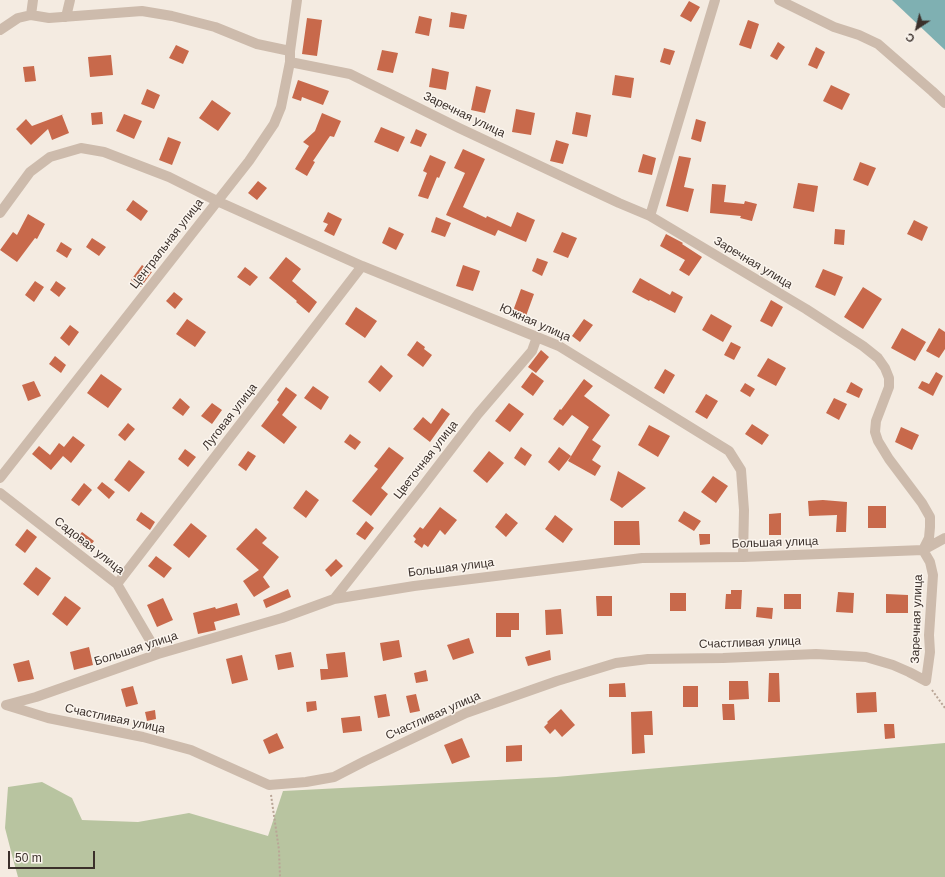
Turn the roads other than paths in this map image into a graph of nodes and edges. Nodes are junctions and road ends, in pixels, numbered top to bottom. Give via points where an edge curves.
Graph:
1 (33, 0) edge
2 (70, 0) edge
3 (297, 0) edge
4 (715, 0) edge
5 (779, 0) edge
6 (31, 15) junction
7 (66, 17) junction
8 (0, 30) edge
9 (290, 51) junction
10 (290, 62) junction
11 (945, 103) edge
12 (217, 201) junction
13 (0, 213) edge
14 (650, 216) junction
15 (362, 266) junction
16 (537, 337) junction
17 (0, 478) edge
18 (0, 493) edge
19 (945, 538) edge
20 (923, 550) junction
21 (742, 557) junction
22 (117, 584) junction
23 (334, 599) junction
24 (158, 654) junction
25 (926, 681) joint
26 (3, 705) edge

1 - 6 street
2 - 7 street
3 - 9 street, Центральная улица
4 - 14 street
5 - 11 street via 834,27 878,44
6 - 7 street
6 - 8 street via 18,18
7 - 9 street via 142,11 215,27 257,44
9 - 10 street, Центральная улица
10 - 12 street, Центральная улица via 281,107 274,124
10 - 14 street, Заречная улица via 350,74 459,128
12 - 13 street, Южная улица via 169,177 104,152 81,148 50,157 30,172
12 - 15 street, Южная улица
12 - 17 street, Центральная улица
14 - 20 street, Заречная улица via 806,309 878,358 889,378 889,387 876,421 878,441 930,517 928,538
15 - 16 street, Южная улица
15 - 22 street, Луговая улица
16 - 21 street, Южная улица via 558,346 728,451 741,470 744,510
16 - 23 street, Цветочная улица via 532,351 478,414
18 - 22 street, Садовая улица
19 - 20 street
20 - 21 street, Большая улица
20 - 25 street, Заречная улица via 930,562 933,575 930,652
21 - 23 street, Большая улица via 642,558 414,586
22 - 24 street, Садовая улица
23 - 24 street, Большая улица via 282,618
24 - 26 street, Большая улица via 36,697
25 - 26 street, Счастливая улица via 893,665 866,657 816,654 648,659 616,663 466,713 334,777 269,785 191,750 143,737 48,718

